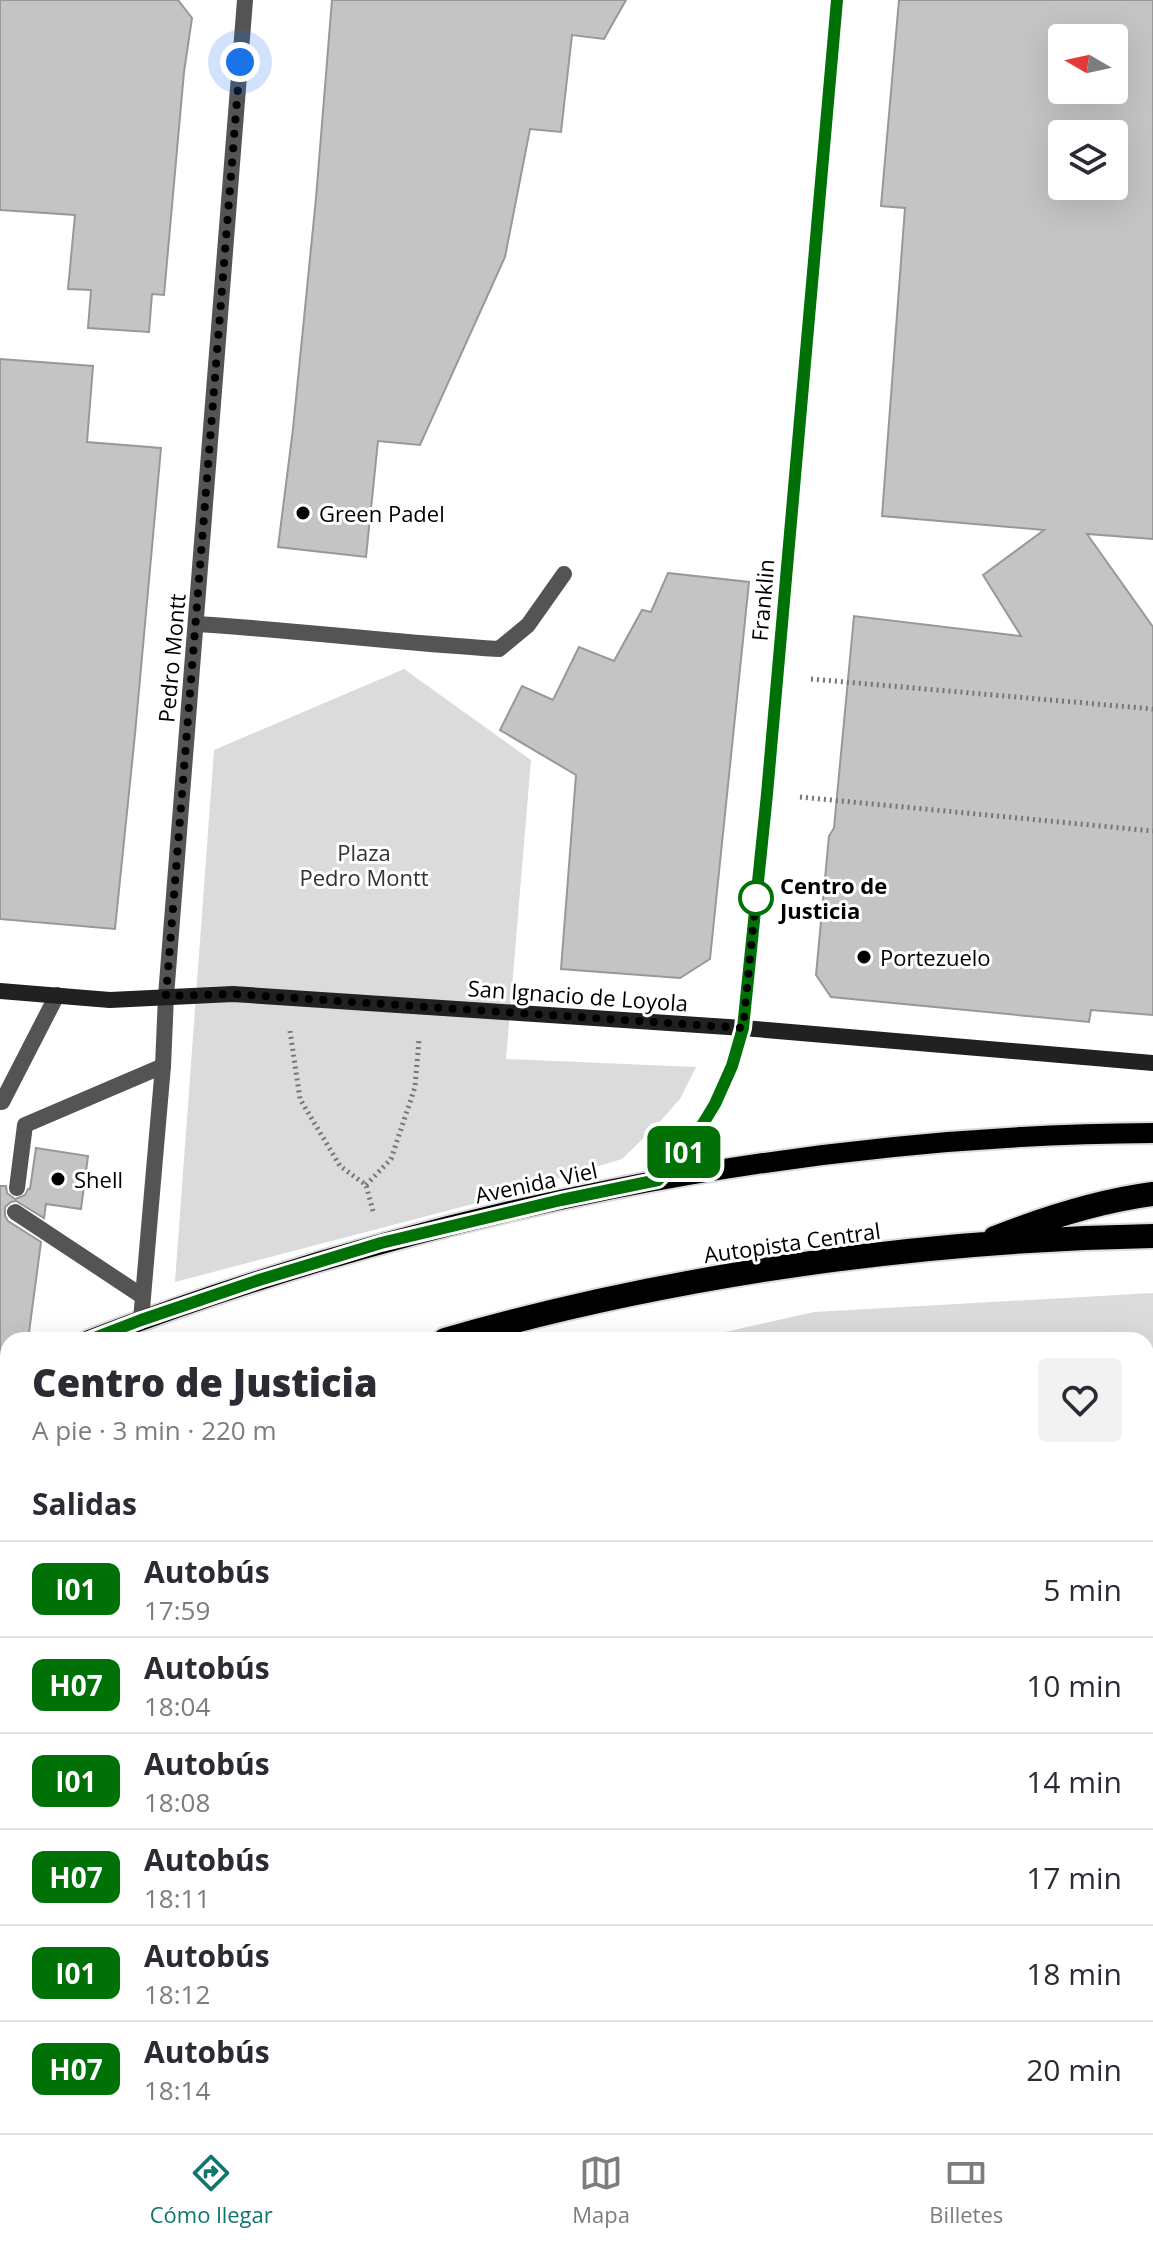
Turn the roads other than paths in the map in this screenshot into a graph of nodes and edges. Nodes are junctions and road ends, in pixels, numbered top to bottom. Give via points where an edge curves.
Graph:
1 (245, 0) edge
2 (837, 0) edge
3 (564, 574) dead end
4 (196, 624) junction
5 (0, 991) edge
6 (57, 995) junction
7 (166, 996) junction
8 (743, 1028) junction
9 (1153, 1063) edge
10 (163, 1066) junction
11 (2, 1102) edge
12 (1153, 1133) edge
13 (658, 1180) junction
14 (17, 1188) dead end
15 (1153, 1194) edge
16 (15, 1212) dead end
17 (1153, 1236) edge
18 (974, 1246) junction
19 (142, 1296) junction
20 (141, 1320) junction
21 (110, 1332) edge
22 (473, 1332) edge

1 - 4 street, Pedro Montt
2 - 8 street, Franklin
3 - 4 street via 528,625 499,649
4 - 7 street, Pedro Montt
5 - 6 street, San Ignacio de Loyola
6 - 7 street, San Ignacio de Loyola via 110,1000
6 - 11 street
7 - 8 street, San Ignacio de Loyola via 233,994
7 - 10 street, Pedro Montt
8 - 9 street, San Ignacio de Loyola
8 - 13 street, Franklin via 715,1104 690,1145
10 - 14 street via 25,1125
10 - 19 street, Pedro Montt
12 - 13 main road, Avenida Viel via 992,1139
13 - 20 main road, Avenida Viel via 381,1243
15 - 18 highway via 1085,1207
16 - 19 street
17 - 18 highway, Autopista Central
18 - 22 highway, Autopista Central via 730,1276
19 - 20 street, Pedro Montt
20 - 21 main road, Avenida Viel

